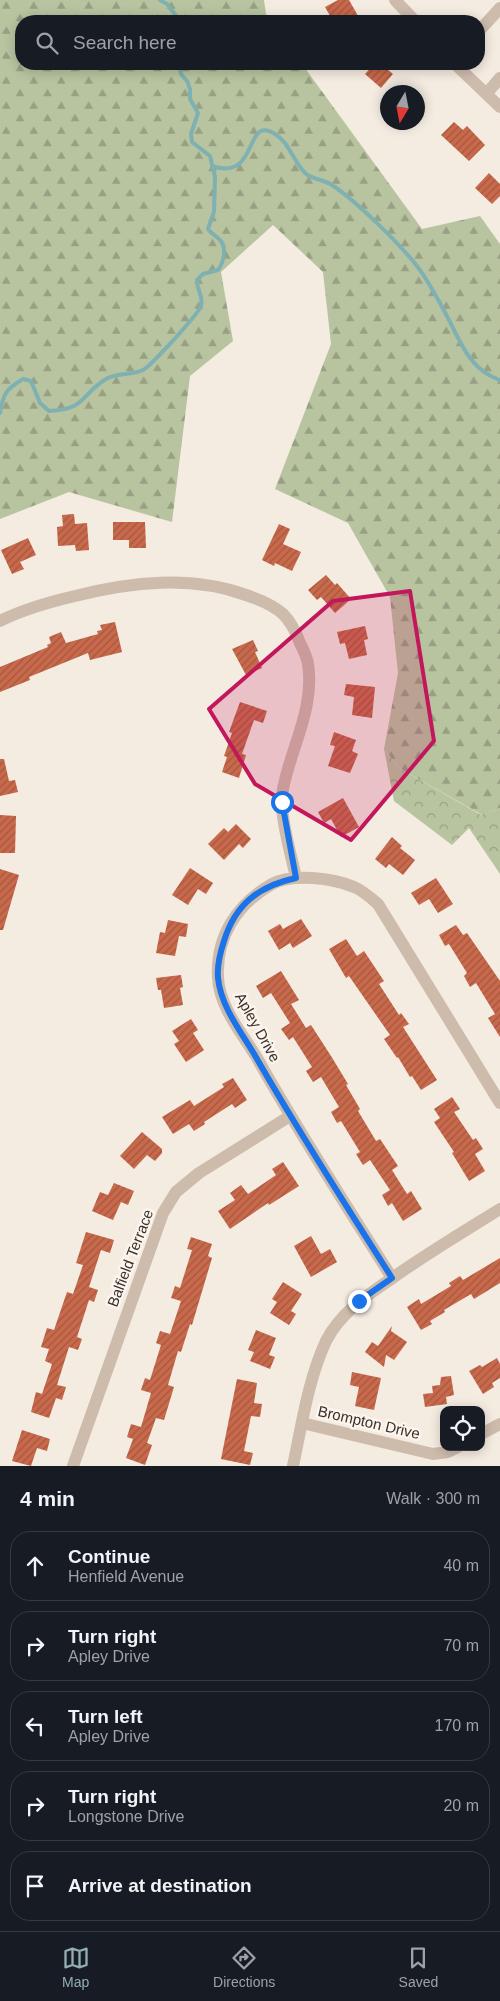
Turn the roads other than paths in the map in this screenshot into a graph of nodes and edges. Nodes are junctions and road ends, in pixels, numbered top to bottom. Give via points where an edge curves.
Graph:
1 (395, 0) edge
2 (500, 8) edge
3 (409, 15) edge
4 (485, 24) edge
5 (462, 70) edge
6 (500, 78) edge
7 (487, 93) junction
8 (500, 107) edge
9 (0, 621) edge
10 (296, 878) junction
11 (500, 1103) edge
12 (290, 1116) junction
13 (500, 1209) edge
14 (392, 1278) junction
15 (302, 1423) junction
16 (500, 1424) edge
17 (485, 1432) edge
18 (450, 1451) edge
19 (73, 1466) edge
20 (293, 1466) edge

1 - 3 street
2 - 4 street
5 - 7 street
6 - 7 street
7 - 8 street
9 - 10 street via 48,602 113,586 145,582 225,587 259,599 282,613 295,629 308,662 310,686 282,802
10 - 11 street, Apley Drive via 329,880 355,887 378,904
10 - 12 street, Apley Drive via 276,882 239,909 229,924 219,955 218,978 224,1002
12 - 14 street, Apley Drive
12 - 19 street, Balfield Terrace via 199,1173 176,1192 163,1213
13 - 14 street
14 - 15 street via 359,1301 340,1320 327,1341 311,1382
15 - 18 street, Brompton Drive via 433,1454
15 - 20 street
16 - 17 street

